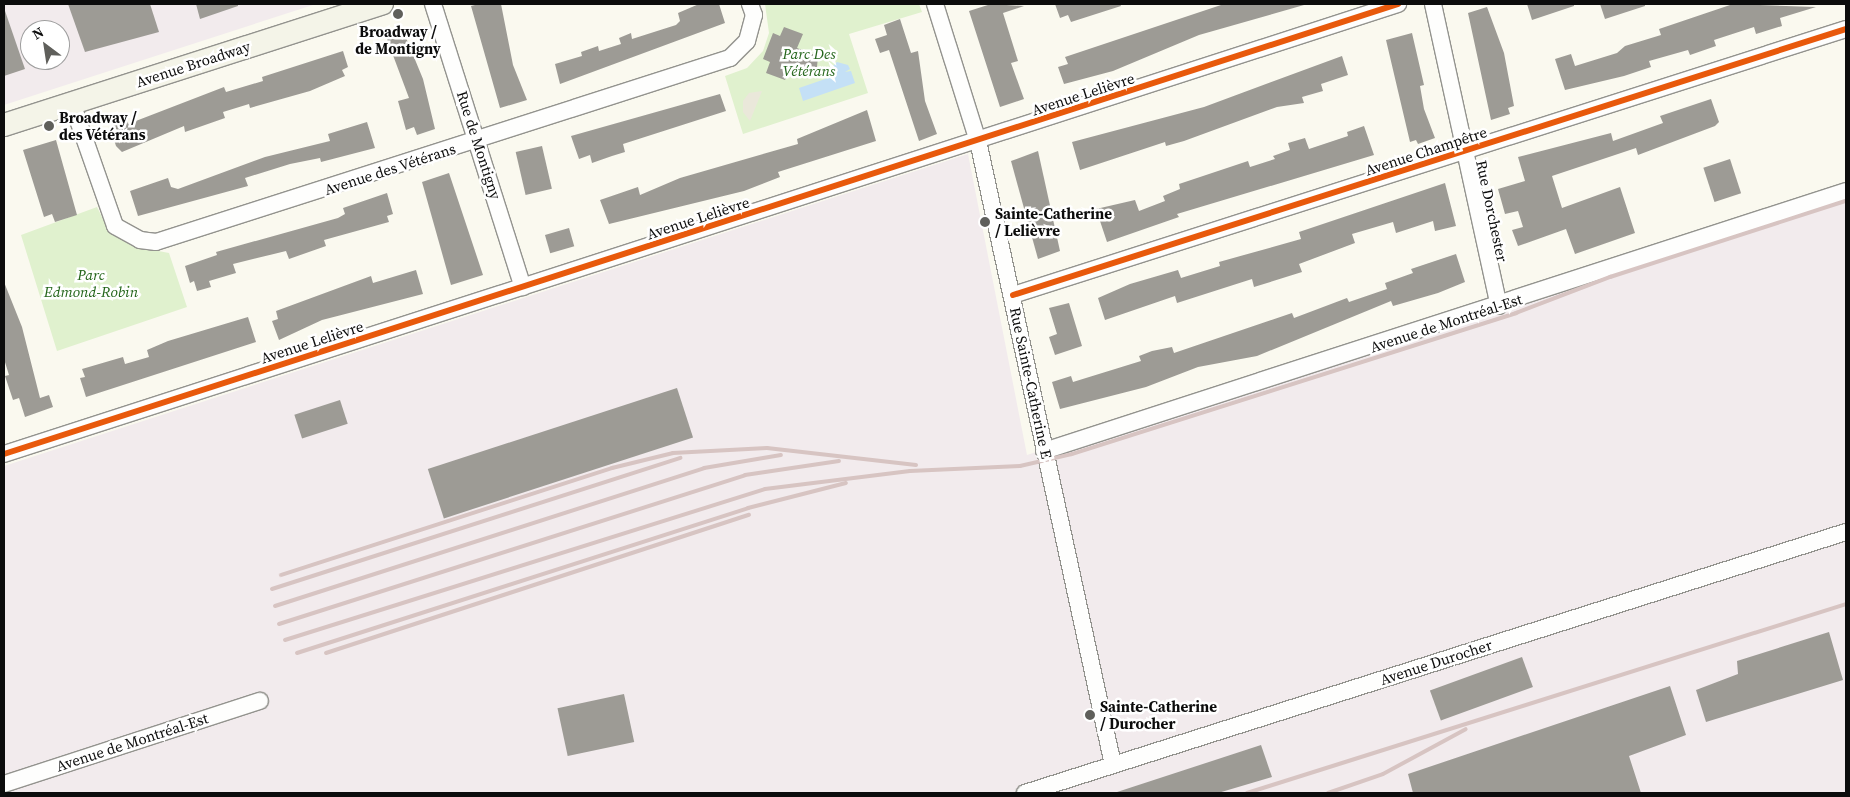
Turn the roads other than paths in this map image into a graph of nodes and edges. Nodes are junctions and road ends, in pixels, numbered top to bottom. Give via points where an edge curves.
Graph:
1 (382, 4) edge
2 (433, 4) edge
3 (750, 4) edge
4 (935, 4) edge
5 (1398, 4) edge
6 (1433, 4) edge
7 (1846, 30) edge
8 (72, 103) junction
9 (4, 125) edge
10 (478, 141) junction
11 (978, 142) junction
12 (1467, 152) junction
13 (1846, 191) edge
14 (523, 287) junction
15 (1013, 295) junction
16 (1499, 306) junction
17 (1044, 451) junction
18 (4, 454) edge
19 (1846, 532) edge
20 (260, 701) dead end
21 (1113, 765) junction
22 (4, 784) edge
23 (1025, 793) edge

1 - 8 street, Avenue Broadway
2 - 10 street, Rue de Montigny
3 - 10 street, Avenue des Vétérans via 754,15 748,41 730,58
4 - 11 street, Rue Sainte-Catherine E
5 - 11 street, Avenue Lelièvre
6 - 12 street, Rue Dorchester
7 - 12 street, Avenue Champêtre
8 - 9 street, Avenue Broadway
8 - 10 street, Avenue des Vétérans via 115,226 140,240 156,242
10 - 14 street, Rue de Montigny
11 - 14 street, Avenue Lelièvre
11 - 15 street, Rue Sainte-Catherine E
12 - 15 street, Avenue Champêtre
12 - 16 street, Rue Dorchester
13 - 16 street, Avenue de Montréal-Est
14 - 18 street, Avenue Lelièvre
15 - 17 street, Rue Sainte-Catherine E
16 - 17 street, Avenue de Montréal-Est
17 - 21 street, Rue Sainte-Catherine E
19 - 21 street, Avenue Durocher
20 - 22 street, Avenue de Montréal-Est
21 - 23 street, Avenue Durocher

